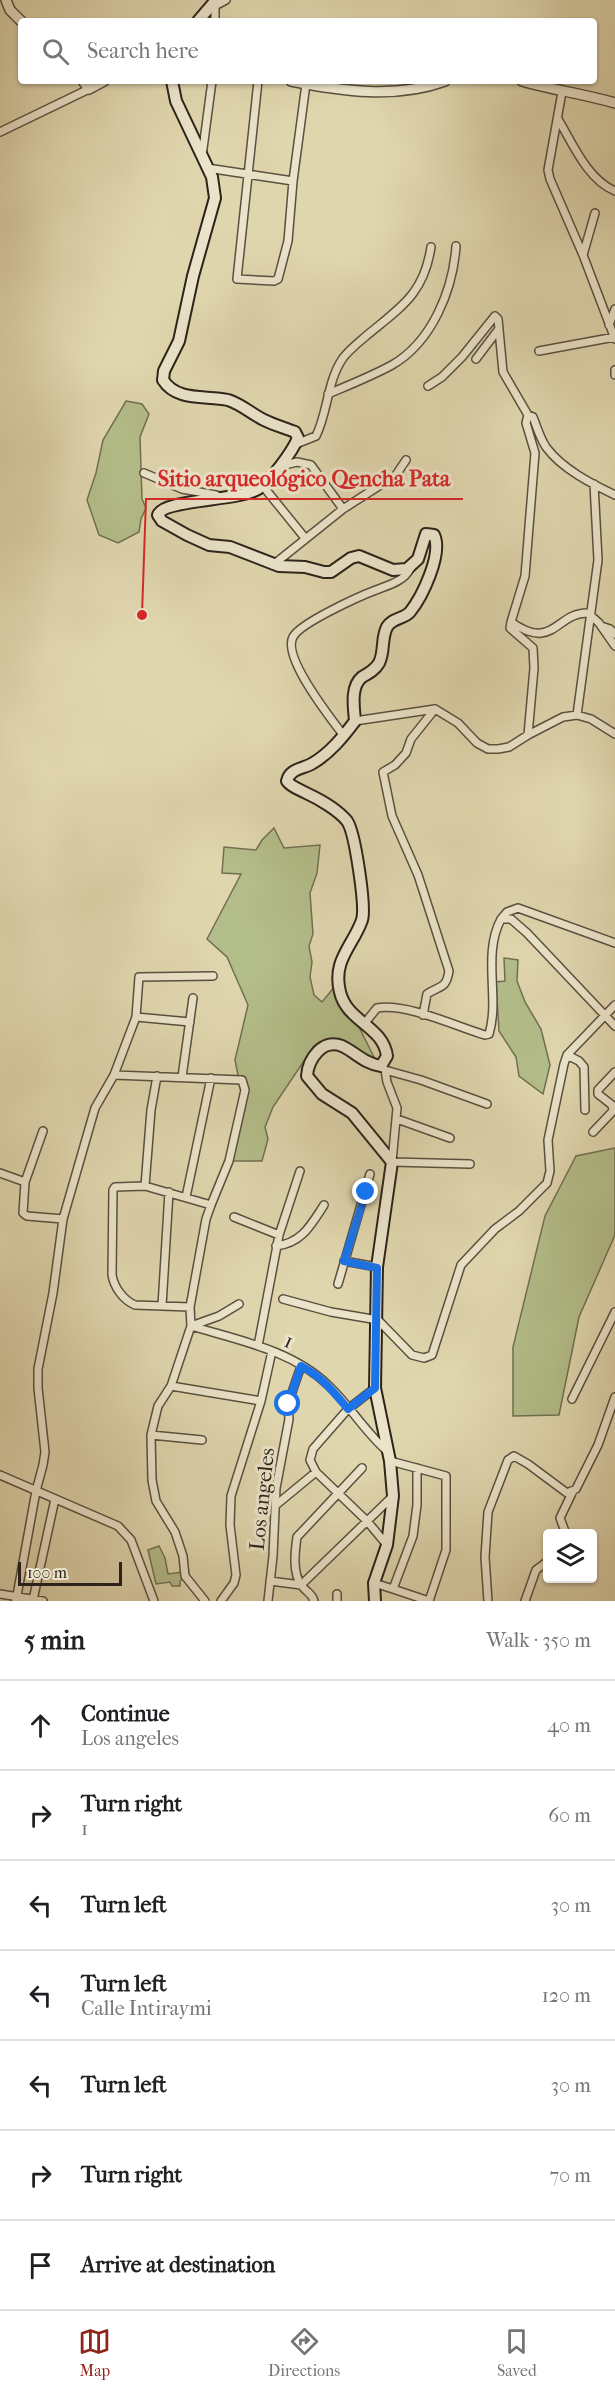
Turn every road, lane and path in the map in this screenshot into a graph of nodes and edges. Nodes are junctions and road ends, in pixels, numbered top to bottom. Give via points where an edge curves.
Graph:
1 (6, 0) edge
2 (226, 0) edge
3 (212, 6) edge
4 (18, 18) edge
5 (201, 18) edge
6 (173, 84) edge
7 (212, 84) edge
8 (258, 84) edge
9 (306, 84) joint
10 (432, 84) edge
11 (533, 84) edge
12 (86, 85) edge
13 (562, 92) junction
14 (615, 103) edge
15 (558, 119) junction
16 (0, 132) edge
17 (202, 156) junction
18 (207, 168) junction
19 (248, 175) junction
20 (293, 181) junction
21 (615, 191) edge
22 (595, 213) dead end
23 (456, 246) dead end
24 (431, 247) dead end
25 (583, 255) junction
26 (615, 309) edge
27 (609, 325) junction
28 (498, 330) junction
29 (615, 337) edge
30 (539, 351) dead end
31 (476, 359) dead end
32 (615, 370) edge
33 (615, 375) edge
34 (428, 386) dead end
35 (328, 394) junction
36 (528, 416) junction
37 (296, 444) junction
38 (406, 460) dead end
39 (279, 467) junction
40 (144, 473) dead end
41 (594, 483) junction
42 (262, 485) junction
43 (242, 494) junction
44 (615, 495) edge
45 (343, 509) junction
46 (305, 538) junction
47 (412, 564) junction
48 (273, 565) junction
49 (592, 615) junction
50 (511, 622) junction
51 (601, 626) junction
52 (615, 634) edge
53 (615, 646) edge
54 (435, 709) junction
55 (577, 715) junction
56 (355, 721) junction
57 (615, 734) edge
58 (528, 735) junction
59 (344, 736) junction
60 (501, 919) junction
61 (615, 943) edge
62 (213, 976) dead end
63 (193, 998) dead end
64 (615, 1005) edge
65 (605, 1014) junction
66 (423, 1015) junction
67 (136, 1017) junction
68 (190, 1022) junction
69 (364, 1024) junction
70 (615, 1026) edge
71 (567, 1055) junction
72 (383, 1068) junction
73 (615, 1072) edge
74 (114, 1075) junction
75 (157, 1076) junction
76 (182, 1077) junction
77 (211, 1078) junction
78 (487, 1104) dead end
79 (585, 1110) dead end
80 (397, 1119) junction
81 (43, 1131) dead end
82 (593, 1132) dead end
83 (450, 1138) dead end
84 (470, 1164) dead end
85 (391, 1165) junction
86 (300, 1171) dead end
87 (0, 1173) edge
88 (370, 1174) dead end
89 (25, 1182) junction
90 (145, 1186) junction
91 (169, 1192) junction
92 (186, 1197) junction
93 (211, 1205) junction
94 (324, 1205) dead end
95 (234, 1217) dead end
96 (63, 1219) junction
97 (279, 1235) junction
98 (276, 1246) junction
99 (344, 1261) junction
100 (377, 1268) junction
101 (338, 1284) dead end
102 (283, 1299) dead end
103 (239, 1304) dead end
104 (162, 1306) junction
105 (190, 1307) junction
106 (615, 1312) edge
107 (378, 1320) junction
108 (191, 1326) junction
109 (258, 1346) junction
110 (272, 1351) junction
111 (301, 1366) junction
112 (171, 1386) junction
113 (375, 1388) junction
114 (615, 1396) edge
115 (572, 1399) dead end
116 (261, 1401) junction
117 (348, 1409) junction
118 (151, 1435) junction
119 (202, 1440) dead end
120 (385, 1452) junction
121 (362, 1468) dead end
122 (417, 1468) junction
123 (315, 1472) junction
124 (0, 1475) edge
125 (36, 1491) junction
126 (337, 1492) junction
127 (572, 1493) junction
128 (393, 1496) junction
129 (55, 1499) junction
130 (276, 1505) junction
131 (367, 1521) junction
132 (564, 1529) edge
133 (387, 1545) junction
134 (543, 1565) edge
135 (270, 1581) junction
136 (374, 1583) junction
137 (301, 1586) junction
138 (393, 1589) junction
139 (0, 1594) edge
140 (17, 1599) edge
141 (33, 1600) edge
142 (43, 1601) edge
143 (154, 1601) edge
144 (205, 1601) edge
145 (221, 1601) edge
146 (268, 1601) edge
147 (315, 1601) edge
148 (375, 1601) edge
149 (429, 1601) edge
150 (488, 1601) edge
151 (525, 1601) edge

1 - 4 street
2 - 3 street
3 - 5 main road
6 - 17 main road
7 - 17 street
8 - 19 street
9 - 10 street via 364,93
9 - 20 street
11 - 13 street
12 - 16 street
13 - 14 street
13 - 15 street
15 - 21 street via 588,168 600,183
15 - 25 street via 548,170
17 - 18 main road
18 - 19 street
18 - 37 main road via 214,188 213,212 193,276 179,341 164,370 164,380 174,391 235,403 295,432
19 - 20 street
19 - 20 street via 237,279 278,279 288,241
22 - 25 street
23 - 35 street via 450,288 420,340 392,365
24 - 35 street via 425,276 412,295 342,359
25 - 27 street
26 - 27 street
27 - 29 street
28 - 31 street
28 - 34 street via 498,319 493,316 462,357
28 - 36 street via 503,372
29 - 30 street
32 - 33 street
35 - 37 street via 316,436
36 - 41 street via 533,417 556,458
36 - 50 street via 526,423 535,453 525,576
37 - 39 main road
38 - 45 street via 396,475
39 - 42 main road
39 - 45 street via 297,462 311,465
40 - 43 street via 194,493
41 - 44 street
41 - 49 street via 598,560
42 - 43 main road
42 - 46 street
43 - 48 main road via 169,506 158,516 197,540 230,547
45 - 46 street
46 - 48 street
47 - 48 main road via 393,570 359,556 331,572
47 - 56 main road via 418,559 426,534 434,535 436,553 423,589 411,611 389,624 379,664 356,686
47 - 59 street via 401,579 316,619 293,637 293,657 304,679
49 - 50 street via 581,612 560,626 538,633 521,630
49 - 51 street
49 - 55 street
50 - 58 street via 510,628 533,648
51 - 52 street
51 - 53 street
54 - 56 street
54 - 58 street via 488,749 509,747
54 - 66 street via 411,739 406,753 383,772 392,816 418,875 449,970 442,987 428,994
55 - 57 street
55 - 58 street via 563,717
56 - 59 main road
59 - 69 main road via 286,781 342,816 351,830 363,917 344,951 338,981 340,994
60 - 61 street via 518,908
60 - 65 street via 511,919 527,933
60 - 66 street via 490,969 489,1034
62 - 67 street via 139,978
63 - 68 street
64 - 65 street
65 - 70 street
65 - 71 street
66 - 69 street via 377,1008
67 - 68 street
67 - 74 street
68 - 76 street
69 - 72 main road via 380,1037 386,1048
71 - 79 street via 584,1067
71 - 107 street via 548,1140 550,1171 546,1183 461,1265 432,1355 412,1355
72 - 78 street
72 - 80 street via 397,1107
72 - 85 main road via 332,1045 316,1052 307,1076 322,1094 352,1113
73 - 82 street via 598,1090 613,1111
74 - 75 street
74 - 96 street via 95,1108
75 - 76 street
75 - 90 street
76 - 77 street
77 - 92 street
77 - 93 street via 242,1080 245,1090 229,1161
80 - 83 street
80 - 85 street
81 - 89 street
84 - 85 street
85 - 100 main road
86 - 97 street
87 - 89 street
88 - 99 street
89 - 96 street via 23,1213
90 - 91 street
90 - 104 street via 118,1186 113,1190 112,1275 128,1302
91 - 92 street
91 - 104 street
92 - 93 street
93 - 105 street
94 - 98 street via 300,1238
95 - 97 street
96 - 125 street via 38,1369 45,1452
97 - 98 street
98 - 109 street
99 - 100 street
99 - 101 street
100 - 107 main road
102 - 107 street
103 - 108 street
104 - 105 street
105 - 108 street
106 - 115 street
107 - 113 main road
108 - 109 street, 1
108 - 112 street
109 - 110 street, 1
110 - 111 street, 1
110 - 116 street
111 - 117 street, 1 via 331,1388
111 - 130 street, Los angeles via 288,1404
112 - 116 street
112 - 118 street via 158,1407
113 - 117 street
113 - 120 main road
114 - 127 street via 598,1445
116 - 145 street via 231,1496 236,1575
117 - 120 street, 1
117 - 123 street via 313,1449 310,1460
118 - 119 street
118 - 144 street via 156,1501 175,1532 185,1576
120 - 122 street
120 - 128 main road
121 - 126 street
122 - 138 street via 413,1536
122 - 149 street via 441,1473 446,1480 446,1550
123 - 126 street
123 - 130 street
124 - 125 street
125 - 129 street
125 - 140 street
126 - 131 street
126 - 137 street via 297,1537 295,1565
127 - 132 street via 560,1518
127 - 150 street via 567,1494 528,1464 510,1457 488,1512
128 - 131 street
128 - 133 main road
129 - 141 street
129 - 143 street via 99,1515 127,1533
130 - 135 street, Los angeles
131 - 133 street
131 - 137 street
133 - 136 main road
134 - 151 street via 536,1570
135 - 137 street
135 - 146 street, Los angeles
136 - 138 street
136 - 148 main road
137 - 147 street
138 - 149 street
139 - 140 street
140 - 141 street
141 - 142 street

